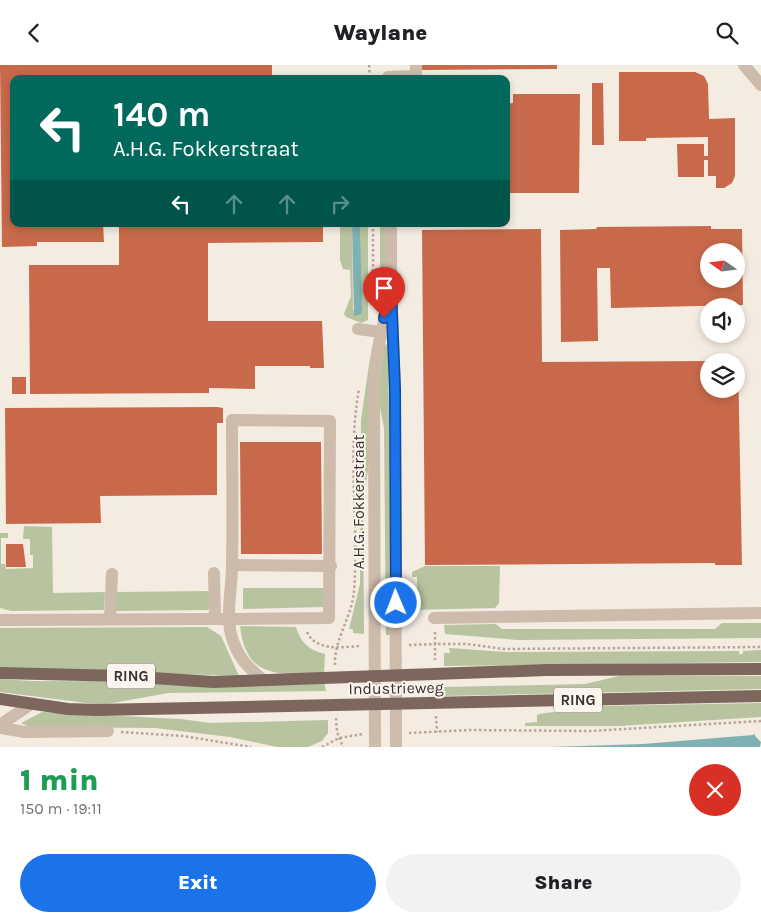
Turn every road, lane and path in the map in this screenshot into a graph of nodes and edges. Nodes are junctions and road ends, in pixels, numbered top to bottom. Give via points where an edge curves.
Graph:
1 (744, 65) edge
2 (387, 74) edge
3 (402, 75) edge
4 (761, 85) edge
5 (391, 227) edge
6 (391, 289) junction
7 (358, 329) dead end
8 (380, 333) junction
9 (393, 333) junction
10 (232, 565) junction
11 (331, 566) junction
12 (214, 573) dead end
13 (112, 574) dead end
14 (351, 606) dead end
15 (761, 613) edge
16 (434, 618) dead end
17 (110, 619) junction
18 (216, 619) junction
19 (230, 619) junction
20 (306, 619) junction
21 (0, 620) edge
22 (435, 644) dead end
23 (761, 647) edge
24 (761, 669) edge
25 (0, 673) edge
26 (397, 674) junction
27 (376, 675) junction
28 (263, 680) junction
29 (761, 696) edge
30 (0, 699) edge
31 (31, 704) junction
32 (376, 704) junction
33 (395, 704) junction
34 (761, 721) edge
35 (0, 726) edge
36 (108, 731) joint
37 (437, 731) dead end
38 (251, 747) edge
39 (322, 747) edge
40 (342, 747) edge
41 (375, 747) edge
42 (396, 747) edge

1 - 4 street
2 - 3 street
5 - 6 street, A.H.G. Fokkerstraat
6 - 8 street, A.H.G. Fokkerstraat
6 - 9 street, A.H.G. Fokkerstraat
7 - 8 street
8 - 9 street
8 - 27 street, A.H.G. Fokkerstraat via 374,386
9 - 26 street, A.H.G. Fokkerstraat
10 - 11 street
10 - 11 street via 232,420 330,421
10 - 19 street
11 - 20 street via 329,619
12 - 18 street
13 - 17 street
14 - 20 path via 336,647 320,645 313,640 307,632
15 - 16 street
17 - 18 street
17 - 21 street
18 - 19 street
19 - 20 street
19 - 28 street via 238,654 245,665
22 - 23 path via 516,649
24 - 26 main road, Industrieweg / RING
25 - 28 main road, Industrieweg / RING
26 - 27 main road, Industrieweg / RING
26 - 33 street, A.H.G. Fokkerstraat
27 - 28 main road, Industrieweg / RING
27 - 32 street, A.H.G. Fokkerstraat
29 - 33 main road, Industrieweg / RING
30 - 31 main road, Industrieweg / RING
31 - 32 main road, Industrieweg / RING via 96,710
31 - 35 street
32 - 33 main road, Industrieweg / RING
32 - 41 street, A.H.G. Fokkerstraat
33 - 42 street, A.H.G. Fokkerstraat
34 - 37 path via 590,731
35 - 36 street via 24,732
36 - 38 path via 183,735
39 - 40 path via 339,738

